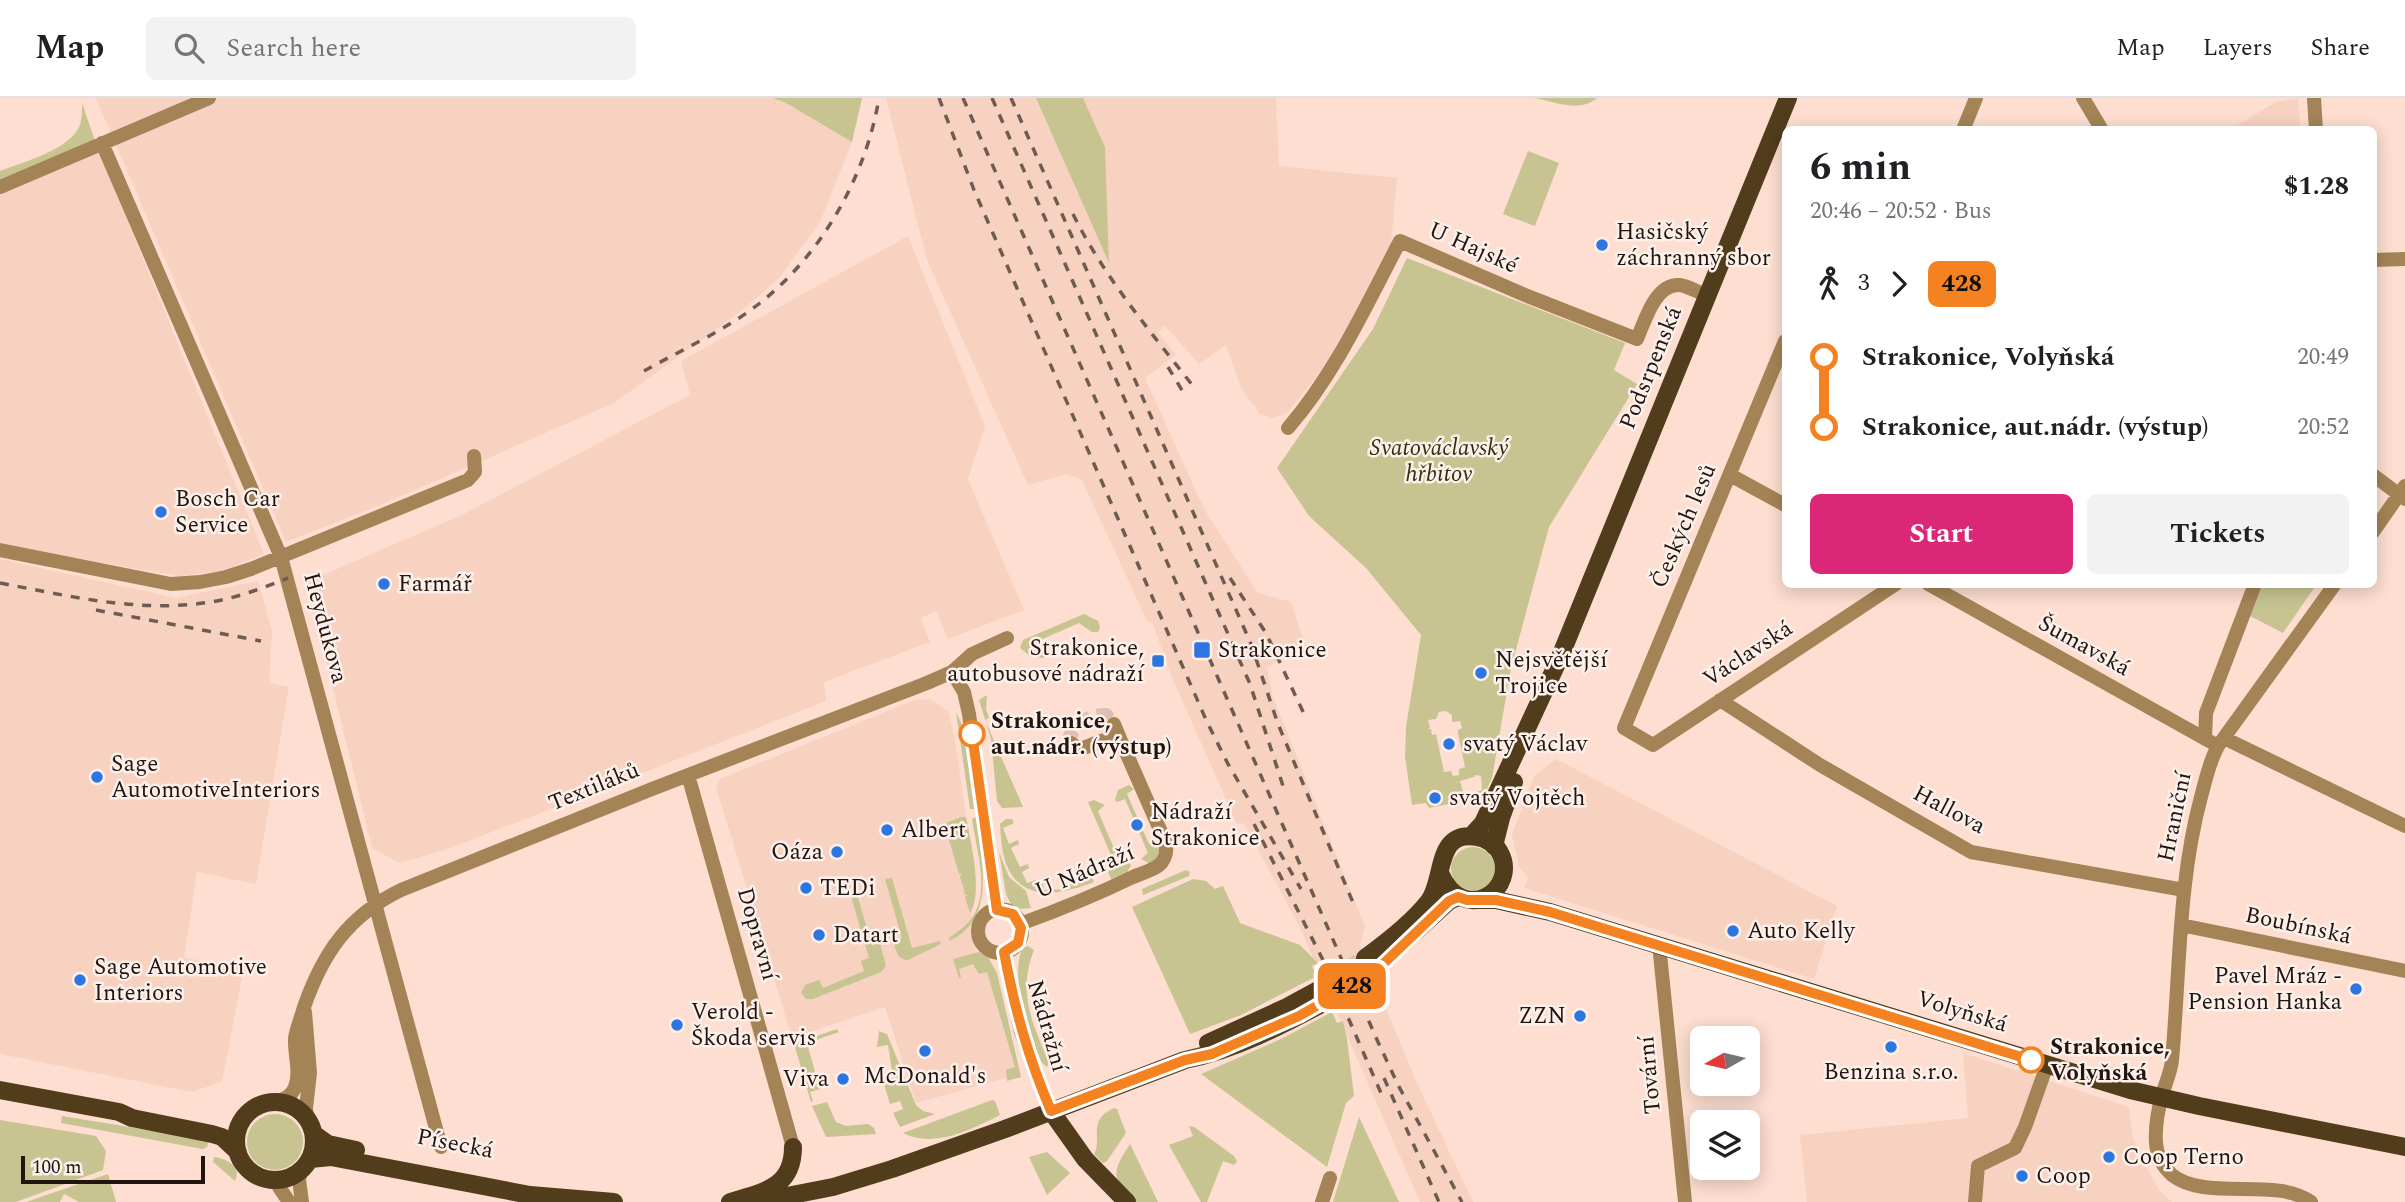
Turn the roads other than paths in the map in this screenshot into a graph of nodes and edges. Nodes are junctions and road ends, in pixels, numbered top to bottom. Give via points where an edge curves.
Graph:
1 (209, 98) edge
2 (1788, 98) edge
3 (1976, 98) edge
4 (2083, 98) edge
5 (2314, 98) edge
6 (1965, 126) edge
7 (2100, 126) edge
8 (2316, 126) edge
9 (102, 143) junction
10 (0, 187) edge
11 (2377, 260) edge
12 (2405, 260) edge
13 (1707, 295) junction
14 (1782, 348) edge
15 (1288, 428) dead end
16 (474, 456) dead end
17 (1730, 475) junction
18 (2377, 477) edge
19 (2403, 493) edge
20 (1782, 503) edge
21 (2377, 527) edge
22 (0, 550) edge
23 (281, 557) junction
24 (1890, 588) edge
25 (1935, 588) edge
26 (2253, 588) edge
27 (2333, 588) edge
28 (1007, 638) dead end
29 (1560, 657) junction
30 (952, 672) junction
31 (1720, 700) junction
32 (1114, 724) dead end
33 (1624, 728) joint
34 (1121, 741) junction
35 (2215, 741) junction
36 (1071, 743) dead end
37 (688, 775) junction
38 (2405, 826) edge
39 (1471, 836) junction
40 (1494, 846) junction
41 (1440, 873) junction
42 (1503, 874) junction
43 (2184, 890) junction
44 (1467, 899) junction
45 (377, 904) junction
46 (997, 910) junction
47 (1550, 912) junction
48 (1020, 924) junction
49 (2181, 925) junction
50 (1659, 944) junction
51 (1004, 952) junction
52 (2405, 971) edge
53 (1324, 994) tunnel mouth
54 (304, 1007) junction
55 (2047, 1065) junction
56 (0, 1090) edge
57 (2161, 1098) junction
58 (275, 1102) junction
59 (1051, 1111) junction
60 (119, 1112) junction
61 (249, 1112) junction
62 (310, 1126) junction
63 (441, 1147) dead end
64 (793, 1147) joint
65 (2405, 1147) edge
66 (238, 1152) junction
67 (306, 1165) junction
68 (1330, 1178) dead end
69 (266, 1179) junction
70 (588, 1198) junction
71 (289, 1202) edge
72 (302, 1202) edge
73 (614, 1202) edge
74 (730, 1202) edge
75 (756, 1202) edge
76 (1127, 1202) edge
77 (1322, 1202) edge
78 (1685, 1202) edge
79 (1975, 1202) edge
80 (2311, 1202) edge

1 - 9 street
2 - 13 main road, Podsrpenská
3 - 6 street
4 - 7 street
5 - 8 street
9 - 10 street
9 - 23 street, Heydukova
11 - 12 street
13 - 15 street, U Hajské via 1680,285 1665,289 1637,339 1400,241 1355,327 1307,406
13 - 29 main road, Podsrpenská
14 - 17 street, Českých lesů
16 - 23 street via 475,472 468,480
17 - 20 street
17 - 33 street, Českých lesů
18 - 19 street
19 - 21 street
22 - 23 street via 171,583 226,577
23 - 45 street, Heydukova
24 - 31 street, Václavská
25 - 35 street, Šumavská
26 - 35 street, Hraniční via 2206,713
27 - 35 street, Hraniční
28 - 30 street via 972,654
29 - 39 main road, Podsrpenská via 1483,823
29 - 40 main road, Podsrpenská
30 - 37 street, Textiláků
30 - 46 street via 964,692 969,714
31 - 33 street, Václavská via 1653,745
31 - 43 street, Hallova via 1820,765 1971,852
32 - 34 street, U Nádraží
34 - 36 street via 1106,738 1079,749
34 - 48 street, U Nádraží via 1166,846 1160,864
35 - 38 street, Šumavská
35 - 43 street, Hraniční via 2193,828
37 - 45 street, Textiláků via 401,890
37 - 64 street, Dopravní
39 - 40 main road
39 - 41 main road, Podsrpenská via 1447,847
40 - 42 main road via 1503,861
41 - 44 main road via 1446,887
41 - 44 main road, Podsrpenská via 1428,902 1368,965 1449,901
42 - 44 main road, Podsrpenská via 1495,891
42 - 47 main road, Volyňská via 1511,894
43 - 49 street, Hraniční
44 - 47 main road, Volyňská
45 - 54 street, Textiláků via 331,949
45 - 63 street, Heydukova
46 - 48 street via 1012,913
46 - 51 street via 982,919 978,935 987,948
47 - 50 main road, Volyňská
48 - 51 street via 1018,943
49 - 52 street, Boubínská
49 - 57 street, Hraniční via 2171,1064
50 - 55 main road, Volyňská
50 - 78 street, Tovární
51 - 59 street, Nádražní via 1021,1032
53 - 59 main road via 1251,1038
54 - 58 street, Textiláků via 295,1038 296,1086 288,1097
54 - 62 street
55 - 57 main road, Volyňská
55 - 79 street via 2015,1148 1978,1166
56 - 60 main road
57 - 65 main road, Volyňská
57 - 80 street, Hraniční via 2156,1147 2172,1175 2199,1186 2289,1192
58 - 61 main road
58 - 62 main road via 293,1106
59 - 75 main road via 892,1169 833,1187
59 - 76 main road via 1085,1159
60 - 61 main road via 133,1110 225,1124
60 - 66 main road via 222,1137
61 - 66 main road via 238,1130
62 - 67 main road via 314,1147
62 - 70 main road, Písecká via 334,1146
64 - 74 main road via 787,1176 772,1188
66 - 69 main road via 248,1169
67 - 69 main road via 285,1179
67 - 70 main road, Písecká via 331,1157 530,1195
67 - 72 street via 299,1180
68 - 77 street
69 - 71 street via 277,1184
70 - 73 main road, Písecká

